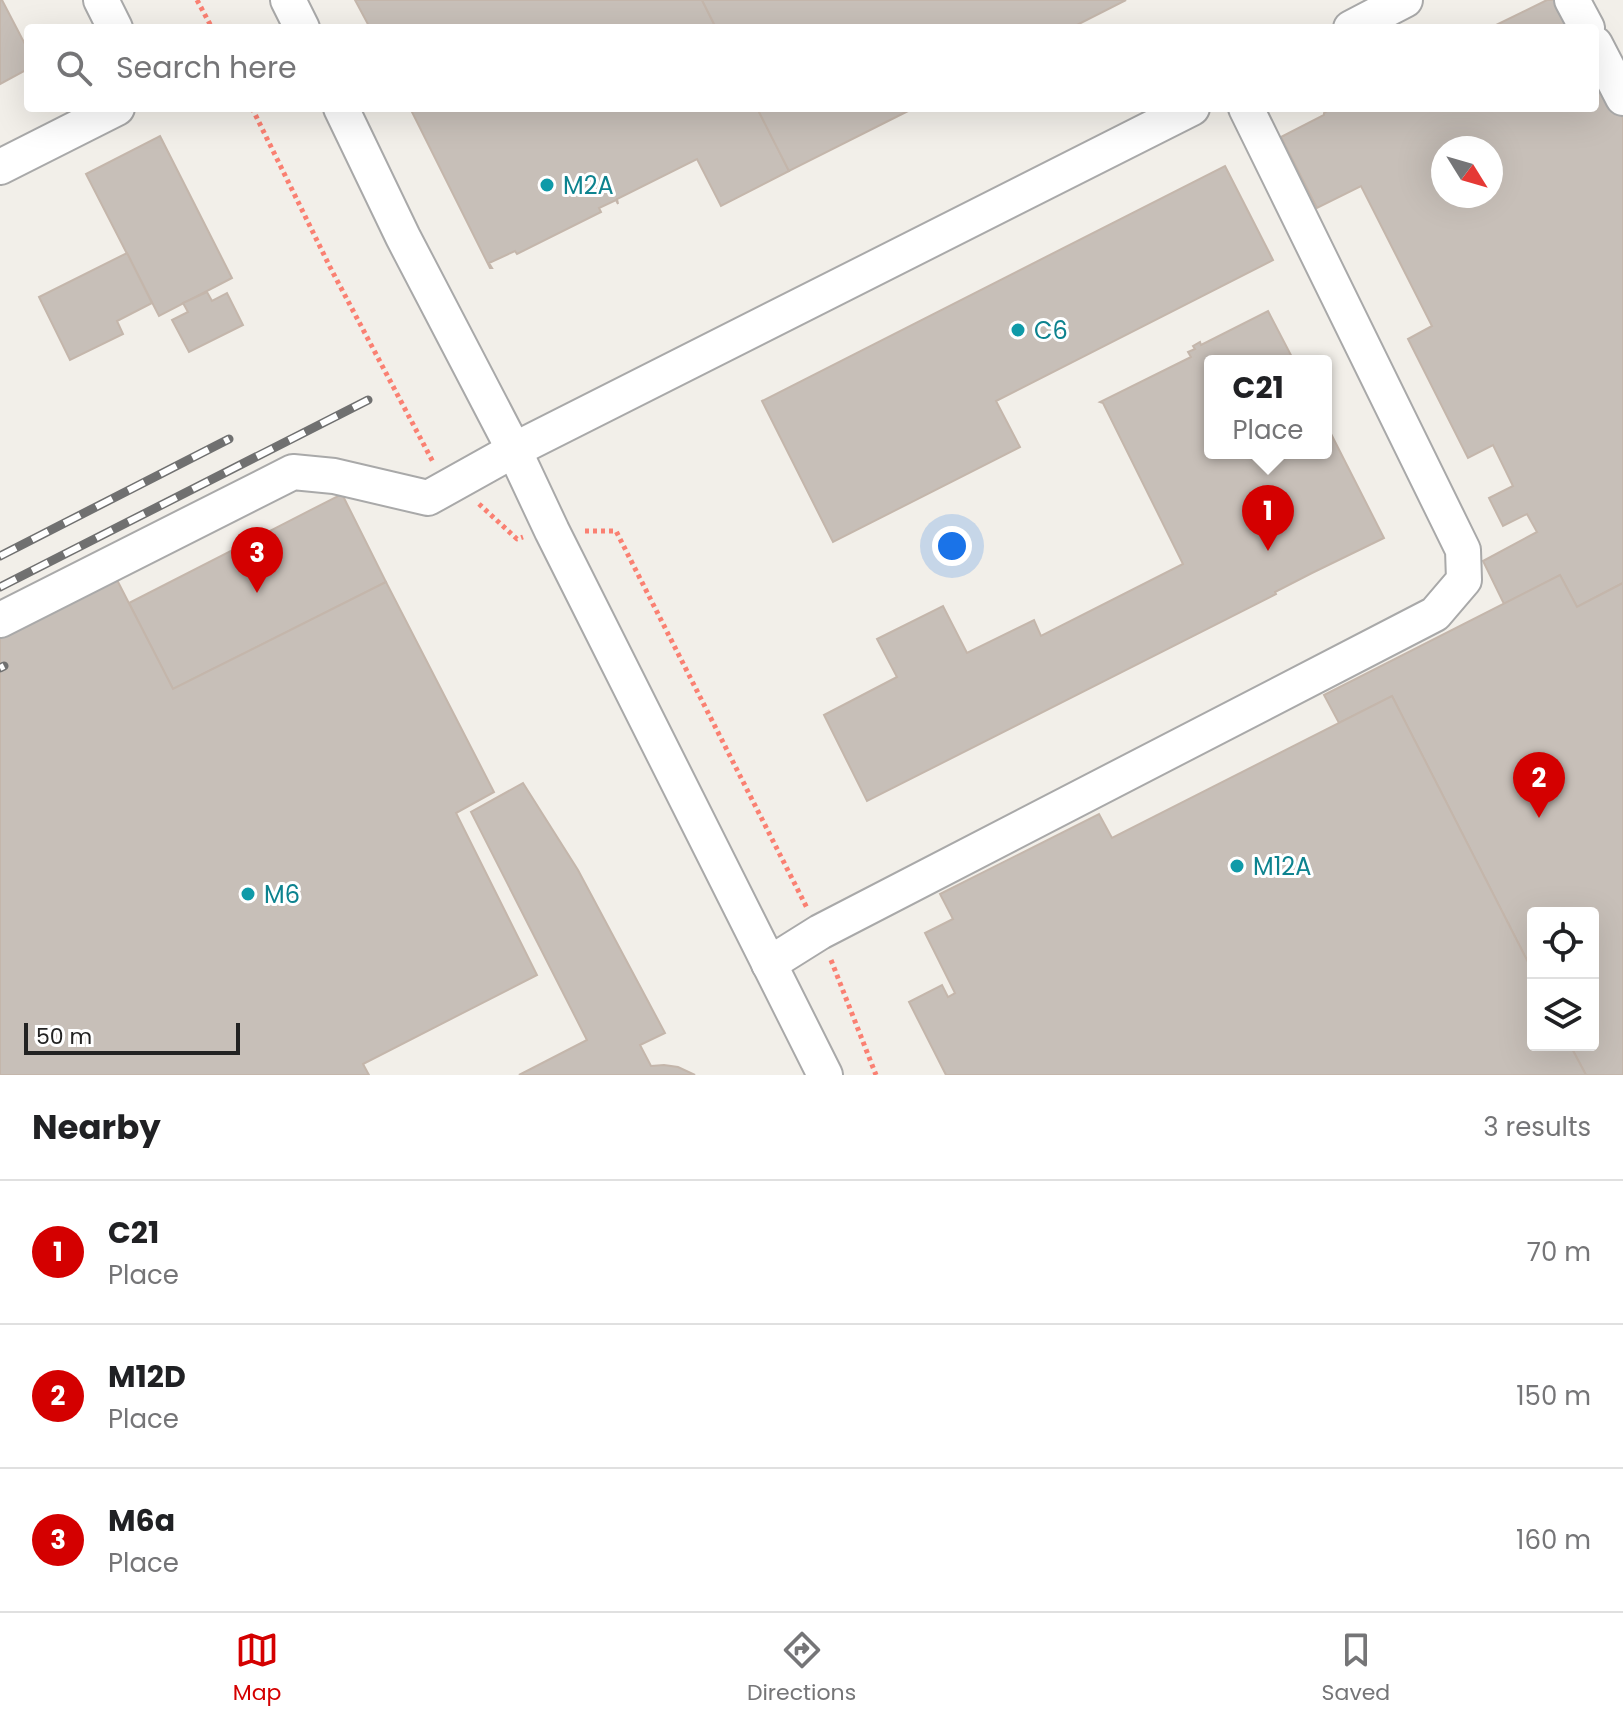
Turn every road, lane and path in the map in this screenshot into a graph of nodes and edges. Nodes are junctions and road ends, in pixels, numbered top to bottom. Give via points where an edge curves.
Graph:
1 (101, 0) edge
2 (197, 0) edge
3 (1405, 0) edge
4 (1572, 0) edge
5 (113, 24) edge
6 (210, 24) edge
7 (1359, 24) edge
8 (1585, 24) edge
9 (1599, 52) edge
10 (1623, 98) edge
11 (109, 112) edge
12 (343, 112) edge
13 (1184, 112) edge
14 (1248, 112) edge
15 (0, 167) edge
16 (514, 450) junction
17 (0, 620) edge
18 (769, 964) junction
19 (825, 1075) edge

1 - 5 lane
2 - 6 path
3 - 7 lane
4 - 8 lane
9 - 10 lane
11 - 15 lane
12 - 16 lane
13 - 16 lane
14 - 18 lane via 1463,550 1464,580 1435,614 820,932
16 - 17 lane via 428,498 293,472
16 - 18 lane
18 - 19 lane

